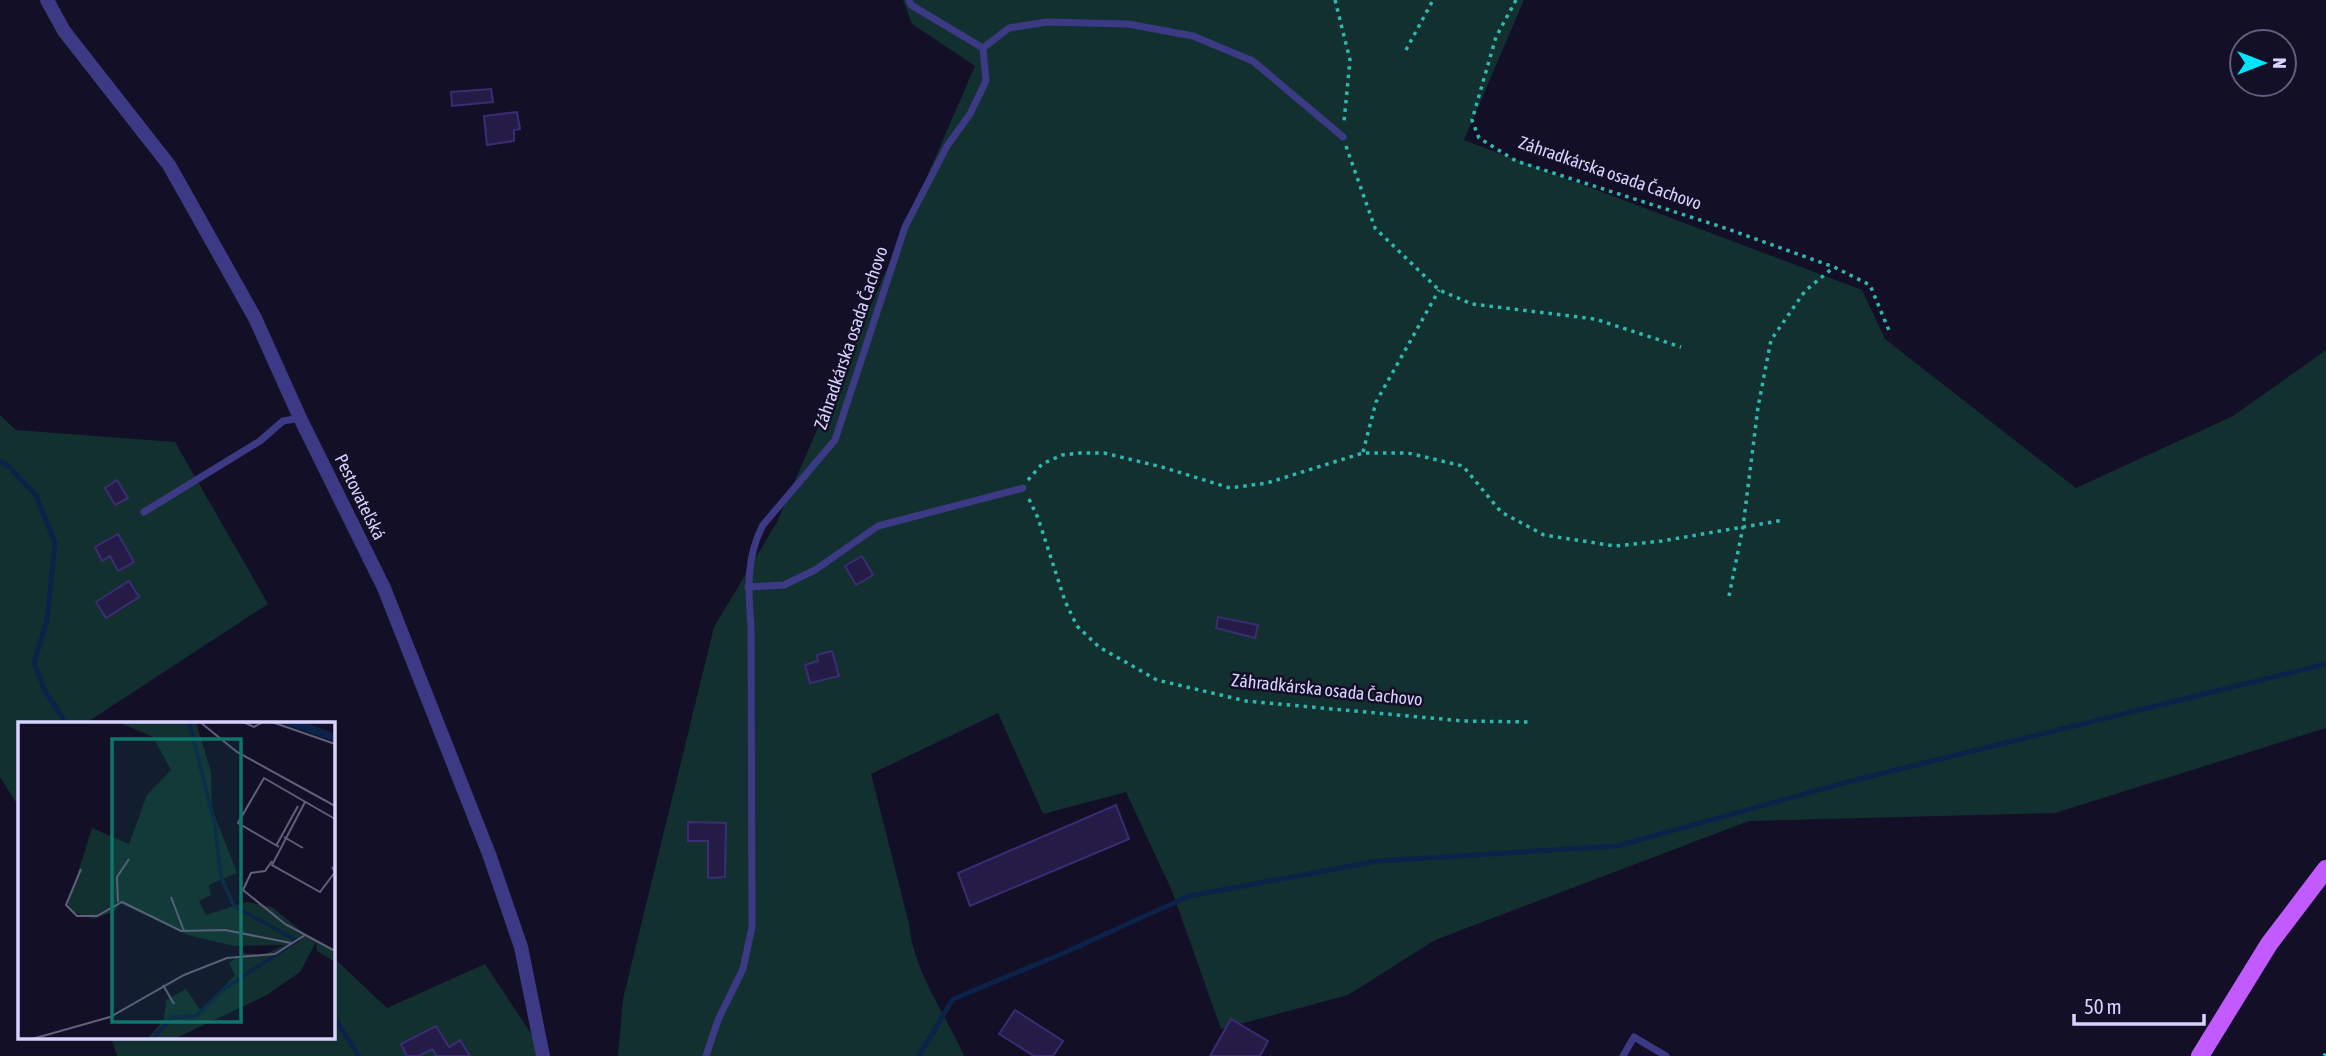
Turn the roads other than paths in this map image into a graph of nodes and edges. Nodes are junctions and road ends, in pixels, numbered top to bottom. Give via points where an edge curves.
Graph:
1 (47, 0) edge
2 (909, 0) edge
3 (983, 48) junction
4 (1343, 136) road end
5 (300, 418) junction
6 (1023, 488) road end
7 (144, 512) dead end
8 (748, 587) junction
9 (2326, 869) edge
10 (543, 1056) edge
11 (706, 1056) edge
12 (1623, 1056) edge
13 (1666, 1056) edge
14 (2200, 1056) edge

1 - 5 street, Pestovateľská via 64,32 169,166 255,318
2 - 3 lane
3 - 4 lane via 1009,28 1047,22 1128,24 1193,36 1253,61
3 - 8 lane, Záhradkárska osada Čachovo via 986,81 905,227 835,440 763,525
5 - 7 lane via 283,421 260,441
5 - 10 street, Pestovateľská via 384,588 489,854 521,947
6 - 8 lane via 878,526 784,585
8 - 11 lane, Záhradkárska osada Čachovo via 752,927 743,969
9 - 14 main road via 2269,944
12 - 13 lane via 1634,1037

